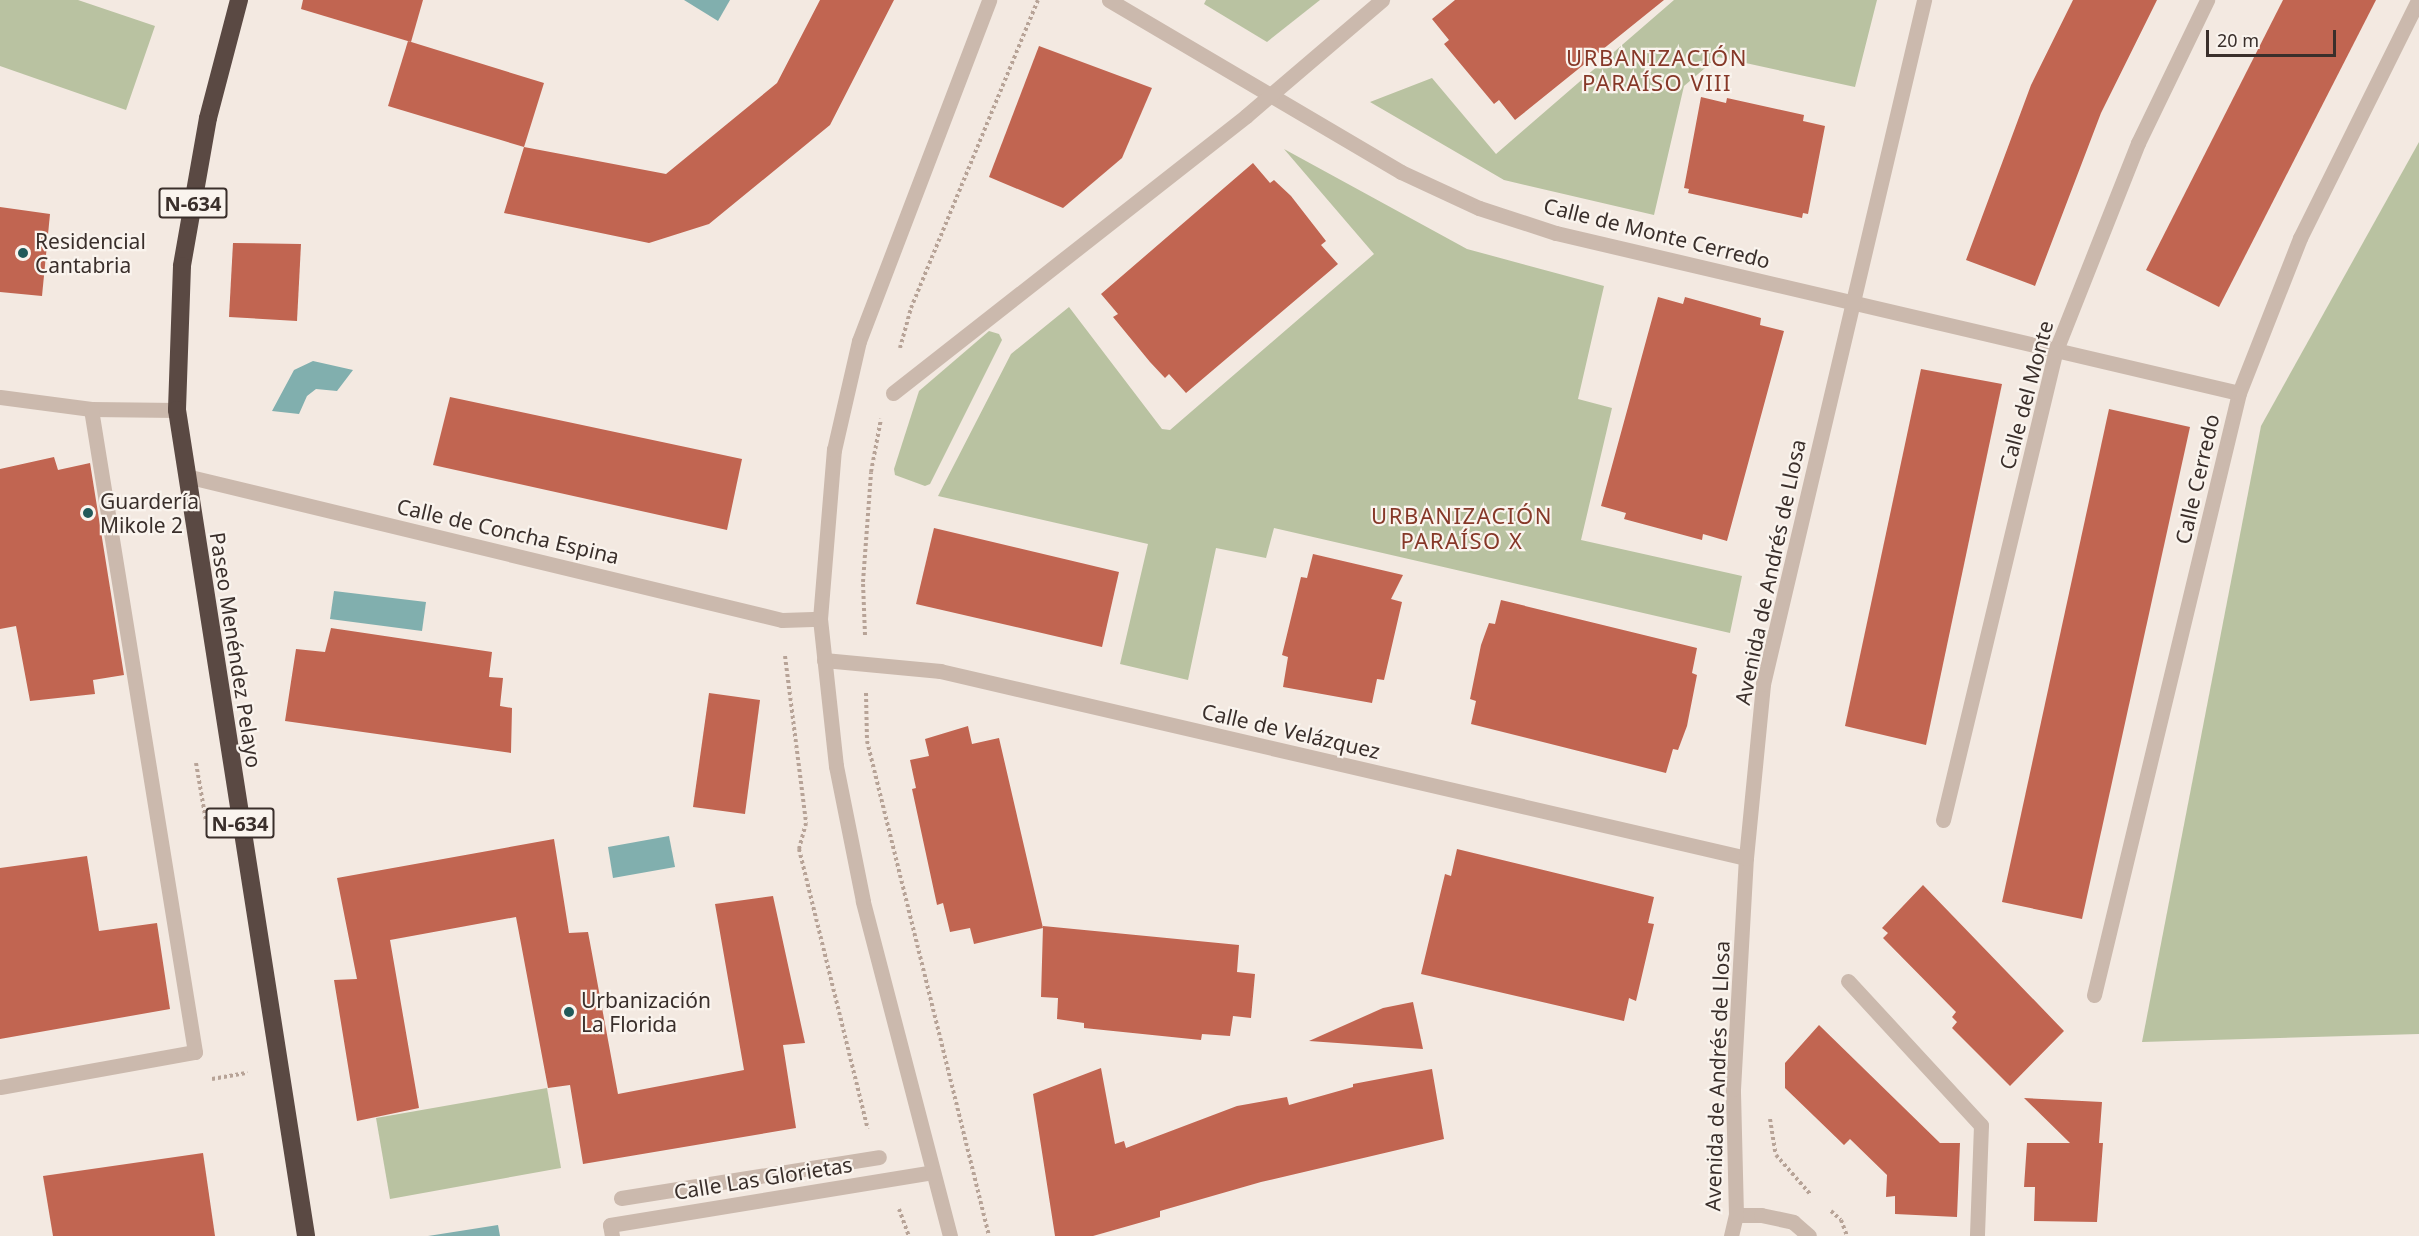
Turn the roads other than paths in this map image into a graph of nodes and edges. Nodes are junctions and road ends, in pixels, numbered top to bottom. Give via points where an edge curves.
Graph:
1 (239, 0) edge
2 (989, 0) edge
3 (1109, 0) edge
4 (1382, 0) edge
5 (1924, 0) edge
6 (2207, 0) edge
7 (2418, 0) edge
8 (1271, 96) junction
9 (1853, 303) junction
10 (2056, 350) junction
11 (893, 393) dead end
12 (2239, 393) junction
13 (0, 397) edge
14 (91, 409) junction
15 (177, 410) junction
16 (186, 476) junction
17 (820, 619) junction
18 (824, 660) junction
19 (1943, 820) dead end
20 (1746, 858) junction
21 (1848, 981) dead end
22 (2094, 995) dead end
23 (0, 1087) edge
24 (879, 1157) road end
25 (933, 1172) junction
26 (621, 1198) dead end
27 (1736, 1215) junction
28 (306, 1236) edge
29 (612, 1236) edge
30 (950, 1236) edge
31 (1731, 1236) edge
32 (1809, 1236) edge
33 (1977, 1236) edge

1 - 15 highway, Paseo Menéndez Pelayo / N-634 via 208,118 182,266
2 - 17 street via 859,341 834,450
3 - 8 street, Calle de Monte Cerredo
4 - 8 street
5 - 9 street, Avenida de Andrés de Llosa
6 - 10 street, Calle del Monte via 2138,143
7 - 12 street, Calle Cerredo via 2301,238
8 - 9 street, Calle de Monte Cerredo via 1401,172 1479,208 1557,232
8 - 11 street
9 - 10 street, Calle de Monte Cerredo
9 - 20 street, Avenida de Andrés de Llosa via 1763,684
10 - 12 street, Calle de Monte Cerredo
10 - 19 street, Calle del Monte
12 - 22 street, Calle Cerredo
13 - 14 street
14 - 15 street
14 - 23 street via 195,1052
15 - 16 highway, Paseo Menéndez Pelayo / N-634
16 - 17 street, Calle de Concha Espina via 782,620
16 - 28 highway, Paseo Menéndez Pelayo / N-634
17 - 18 street
18 - 20 street, Calle de Velázquez via 940,671
18 - 25 street via 836,766 863,901
20 - 27 street, Avenida de Andrés de Llosa via 1734,1089
21 - 33 street via 1982,1125
24 - 26 street
25 - 29 street, Calle Las Glorietas via 610,1225
25 - 30 street
27 - 31 street, Avenida de Andrés de Llosa
27 - 32 street via 1761,1215 1793,1222

